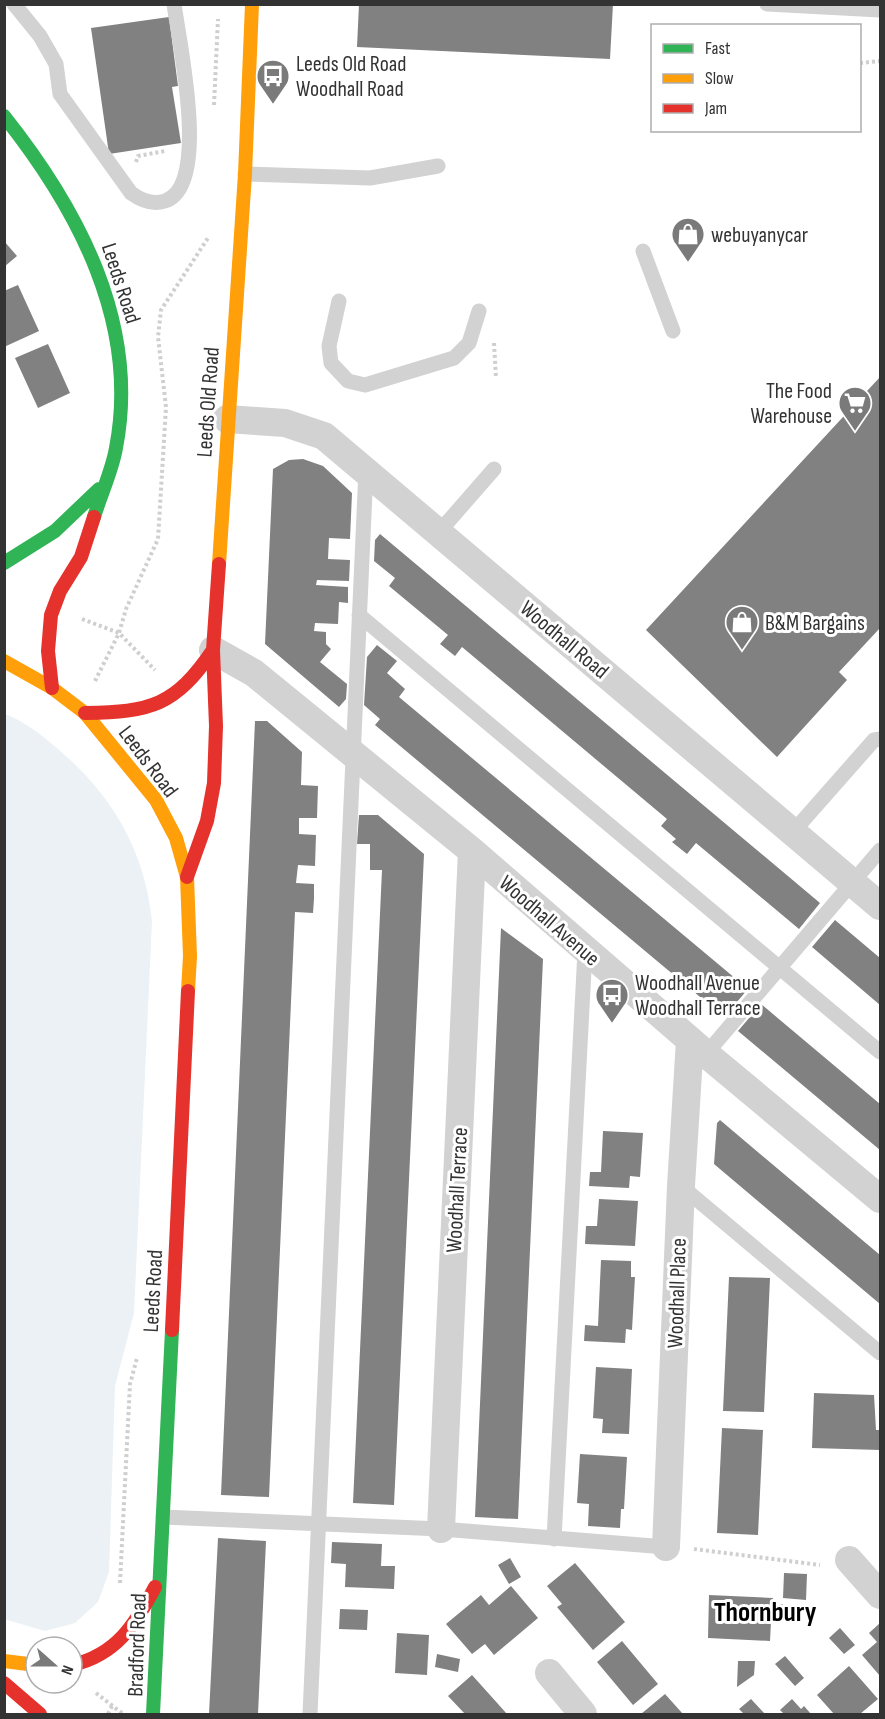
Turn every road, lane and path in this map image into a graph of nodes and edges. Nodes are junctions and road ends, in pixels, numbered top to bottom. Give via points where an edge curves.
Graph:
1 (14, 4) edge
2 (174, 4) edge
3 (252, 4) edge
4 (767, 4) edge
5 (860, 7) edge
6 (880, 10) edge
7 (216, 26) dead end
8 (880, 61) edge
9 (861, 63) edge
10 (214, 107) dead end
11 (4, 116) edge
12 (188, 147) junction
13 (438, 165) dead end
14 (245, 174) junction
15 (122, 181) junction
16 (209, 235) dead end
17 (644, 251) dead end
18 (339, 302) dead end
19 (479, 311) dead end
20 (673, 331) dead end
21 (227, 419) junction
22 (494, 469) dead end
23 (366, 470) junction
24 (104, 484) junction
25 (439, 532) junction
26 (4, 563) edge
27 (359, 615) junction
28 (213, 650) junction
29 (4, 661) edge
30 (52, 688) junction
31 (81, 710) junction
32 (880, 739) edge
33 (352, 753) junction
34 (792, 832) junction
35 (880, 850) edge
36 (472, 852) junction
37 (187, 877) junction
38 (852, 882) junction
39 (880, 906) edge
40 (585, 951) junction
41 (780, 967) junction
42 (698, 1047) junction
43 (880, 1052) edge
44 (681, 1186) junction
45 (880, 1199) edge
46 (139, 1351) dead end
47 (880, 1353) edge
48 (163, 1517) junction
49 (318, 1522) junction
50 (441, 1529) junction
51 (554, 1539) junction
52 (666, 1547) junction
53 (853, 1564) joint
54 (159, 1577) junction
55 (119, 1593) dead end
56 (880, 1595) edge
57 (4, 1660) edge
58 (24, 1663) edge
59 (84, 1663) edge
60 (549, 1673) dead end
61 (4, 1683) edge
62 (40, 1714) edge
63 (108, 1714) edge
64 (123, 1714) edge
65 (153, 1714) edge
66 (310, 1714) edge
67 (583, 1714) edge

1 - 15 lane via 56,64 60,94
2 - 12 lane via 189,105
3 - 14 main road, Leeds Old Road
4 - 5 lane
5 - 6 lane
7 - 10 path
8 - 9 path
11 - 24 main road, Leeds Road via 70,208 103,279 119,344 122,395 117,447
12 - 15 path via 138,156 132,173
12 - 15 lane via 186,180 170,199 146,202
13 - 14 lane via 370,178
14 - 21 main road, Leeds Old Road
16 - 31 path via 164,303 160,320 166,407 158,539
17 - 20 lane
18 - 19 lane via 329,346 331,363 348,381 365,385 454,358 470,343
21 - 23 street, Woodhall Road via 285,423 312,431
21 - 28 main road, Leeds Old Road
22 - 25 lane
23 - 25 street, Woodhall Road
23 - 27 lane
24 - 26 main road, Leeds Road via 61,529 30,551
24 - 30 main road, Leeds Road via 82,554 52,607 46,651
25 - 34 street, Woodhall Road
27 - 33 lane
27 - 41 lane
28 - 31 main road via 185,686 153,708 132,713
28 - 33 street, Woodhall Avenue via 254,674
28 - 37 main road, Leeds Road via 215,728 211,801 203,837
29 - 30 main road, Leeds Road
30 - 31 main road, Leeds Road
31 - 37 main road, Leeds Road via 156,800 176,837
32 - 34 lane via 874,740
33 - 36 street, Woodhall Avenue
33 - 49 lane
34 - 38 street, Woodhall Road
35 - 38 lane
36 - 40 street, Woodhall Avenue
36 - 50 street, Woodhall Terrace
37 - 48 main road, Leeds Road via 190,956
38 - 39 street, Woodhall Road
38 - 41 lane
40 - 42 street, Woodhall Avenue
40 - 51 lane
41 - 42 lane
41 - 43 lane
42 - 44 street, Woodhall Place
42 - 45 street, Woodhall Avenue
44 - 47 lane
44 - 52 street, Woodhall Place
46 - 55 path via 130,1384
48 - 49 lane
48 - 54 main road, Leeds Road
49 - 50 lane
49 - 66 lane
50 - 51 lane
51 - 52 lane
52 - 53 path
53 - 56 street
54 - 59 main road, Leeds Road via 128,1634 110,1651
54 - 65 main road, Bradford Road
57 - 58 main road
60 - 67 street
61 - 62 main road
63 - 64 path via 112,1706

